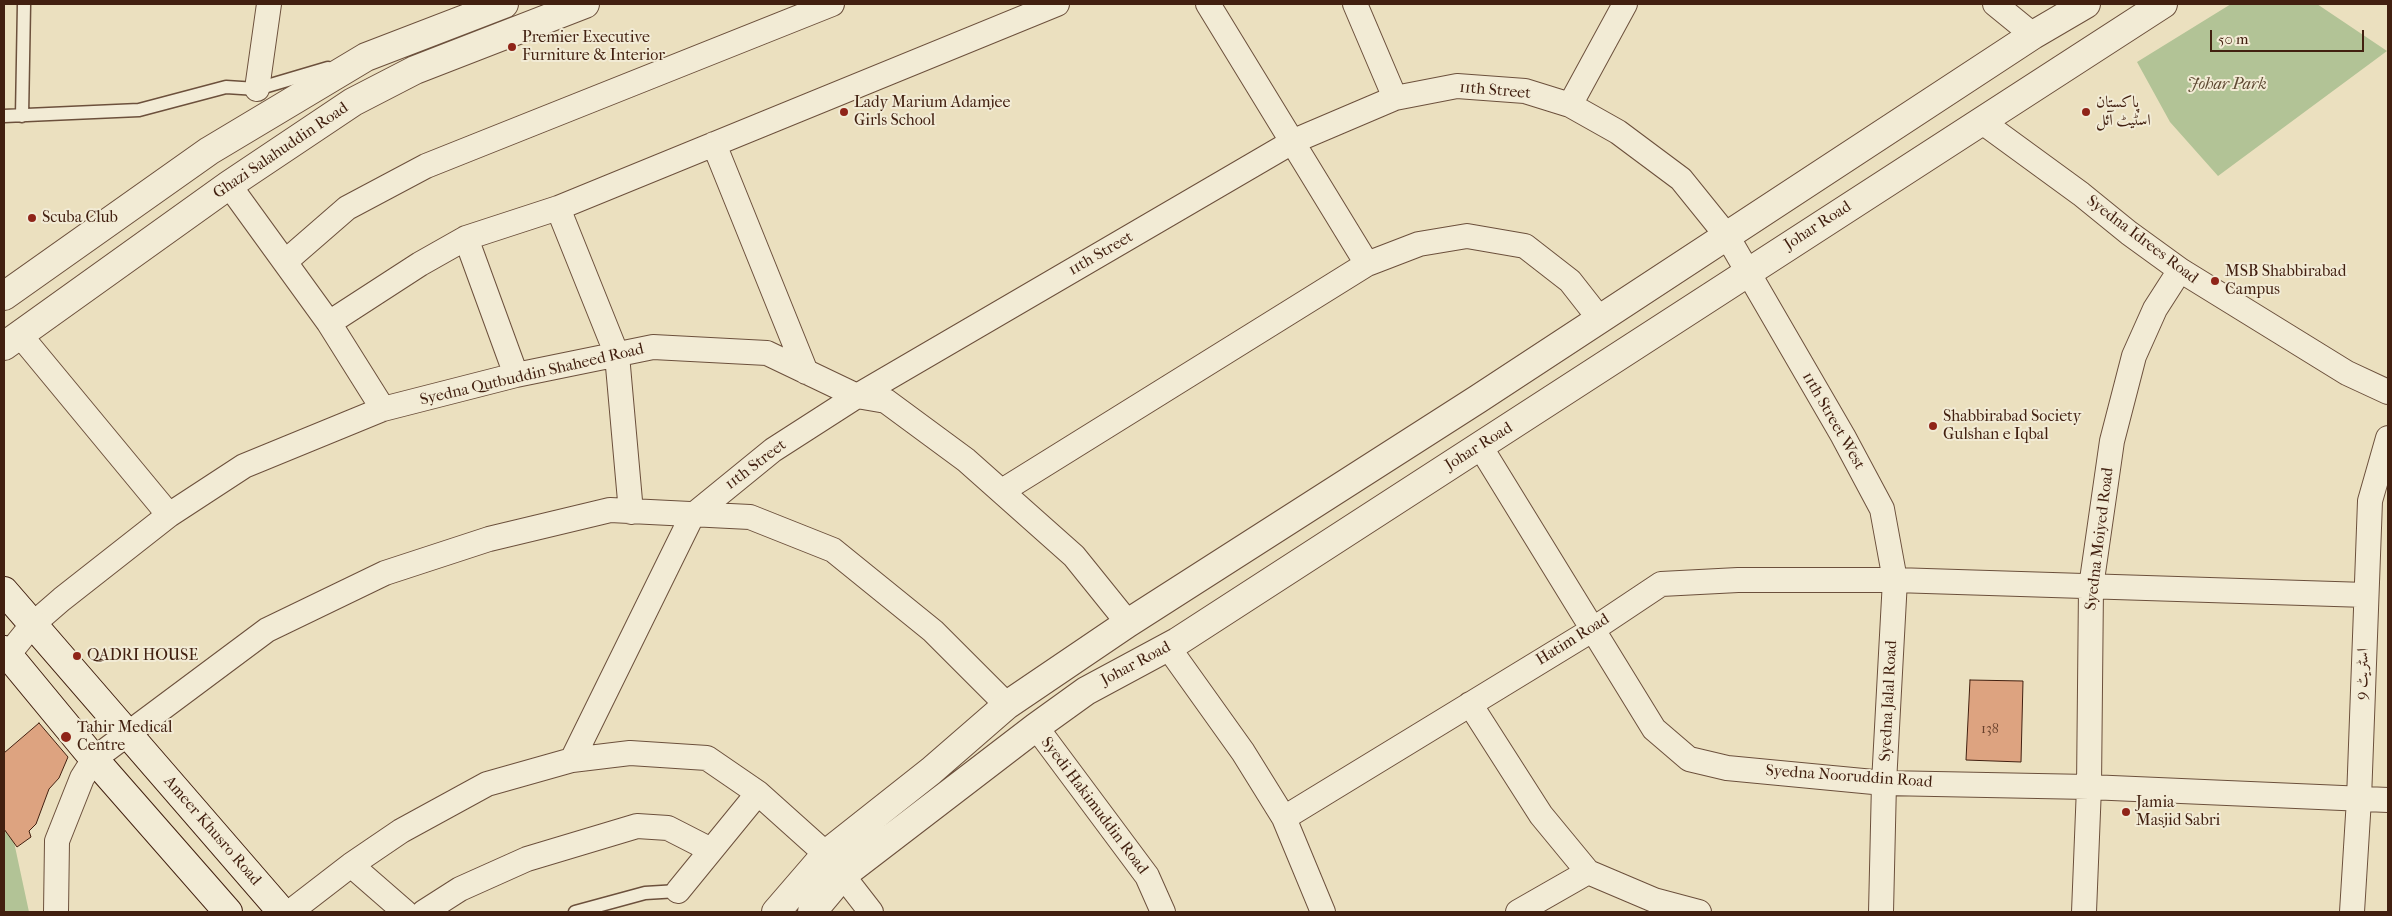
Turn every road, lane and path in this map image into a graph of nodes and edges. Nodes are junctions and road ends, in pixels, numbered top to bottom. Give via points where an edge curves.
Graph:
1 (24, 4) edge
2 (269, 4) edge
3 (504, 4) edge
4 (585, 4) edge
5 (832, 4) edge
6 (1057, 4) edge
7 (1208, 4) edge
8 (1355, 4) edge
9 (1624, 4) edge
10 (1995, 4) edge
11 (2086, 4) edge
12 (2163, 4) edge
13 (2033, 35) junction
14 (366, 57) junction
15 (257, 89) junction
16 (1395, 98) junction
17 (1570, 105) junction
18 (4, 116) edge
19 (22, 116) junction
20 (1981, 121) junction
21 (1294, 141) junction
22 (714, 144) junction
23 (170, 178) junction
24 (229, 185) junction
25 (558, 208) junction
26 (196, 209) junction
27 (1727, 236) junction
28 (466, 238) junction
29 (286, 261) junction
30 (1367, 264) junction
31 (2180, 270) junction
32 (1746, 272) junction
33 (4, 296) edge
34 (1599, 318) junction
35 (329, 324) junction
36 (12, 341) edge
37 (617, 355) junction
38 (806, 372) junction
39 (516, 375) junction
40 (2388, 392) edge
41 (857, 396) junction
42 (1478, 399) junction
43 (384, 409) junction
44 (2388, 438) edge
45 (1491, 440) junction
46 (1002, 491) junction
47 (631, 512) junction
48 (168, 515) junction
49 (692, 516) junction
50 (1895, 580) junction
51 (2091, 587) junction
52 (4, 591) edge
53 (2366, 595) junction
54 (1152, 609) junction
55 (1128, 623) junction
56 (32, 625) junction
57 (1592, 630) junction
58 (1173, 644) junction
59 (6, 653) edge
60 (1470, 704) junction
61 (1007, 705) junction
62 (1036, 727) junction
63 (128, 734) junction
64 (94, 759) junction
65 (572, 760) junction
66 (1884, 782) junction
67 (2089, 787) junction
68 (758, 793) junction
69 (2359, 799) junction
70 (2388, 800) edge
71 (1284, 818) junction
72 (711, 850) junction
73 (826, 854) junction
74 (350, 865) junction
75 (1588, 872) junction
76 (843, 875) junction
77 (678, 891) joint
78 (56, 912) edge
79 (228, 912) edge
80 (282, 912) edge
81 (290, 912) edge
82 (405, 912) edge
83 (424, 912) edge
84 (575, 912) edge
85 (776, 912) edge
86 (812, 912) edge
87 (872, 912) edge
88 (1163, 912) edge
89 (1323, 912) edge
90 (1518, 912) edge
91 (1699, 912) edge
92 (1881, 912) edge
93 (2084, 912) edge
94 (2352, 912) edge

1 - 19 lane
2 - 15 street
3 - 14 street, Ghazi Salahuddin Road
4 - 24 street, Ghazi Salahuddin Road via 415,70 353,102
5 - 29 street via 426,166 347,208
6 - 22 street
7 - 21 street
8 - 16 street
9 - 17 street
10 - 13 street
11 - 13 street
12 - 20 street, Johar Road
13 - 27 street
14 - 15 lane
14 - 23 street, Ghazi Salahuddin Road
15 - 19 lane via 226,87 139,110
16 - 17 street, 11th Street via 1457,86 1525,91
16 - 21 street, 11th Street
17 - 27 street, 11th Street via 1618,132 1681,179
18 - 19 lane
20 - 31 street, Syedna Idrees Road
20 - 32 street, Johar Road
21 - 30 street
21 - 41 street, 11th Street
22 - 25 street
22 - 38 street
23 - 26 street
23 - 33 street, Ghazi Salahuddin Road
24 - 26 street, Ghazi Salahuddin Road
24 - 29 street
25 - 28 street
25 - 37 street
26 - 36 street, Ghazi Salahuddin Road
27 - 32 street, 11th Street
27 - 34 street
28 - 35 street
28 - 39 street
29 - 35 street
30 - 34 street via 1419,244 1468,236 1525,246 1570,281
30 - 46 street
31 - 40 street, Syedna Idrees Road via 2347,373
31 - 51 street, Syedna Moiyed Road via 2155,308 2134,356 2112,441
32 - 45 street, Johar Road
32 - 50 street, 11th Street West via 1843,436 1882,509
34 - 42 street
35 - 43 street
36 - 48 street
37 - 38 street, Syedna Qutbuddin Shaheed Road via 653,347 767,353
37 - 39 street, Syedna Qutbuddin Shaheed Road
37 - 47 street
38 - 41 street, Syedna Qutbuddin Shaheed Road
39 - 43 street, Syedna Qutbuddin Shaheed Road
41 - 46 street, Syedna Qutbuddin Shaheed Road via 886,401
41 - 49 street, 11th Street via 773,450
42 - 45 street
42 - 54 street
43 - 48 street, Syedna Qutbuddin Shaheed Road via 244,466
44 - 53 street, اسٹریٹ 9 via 2370,501
45 - 57 street, Syedna Nooruddin Road
45 - 58 street, Johar Road
46 - 55 street, Syedna Qutbuddin Shaheed Road via 1074,556
47 - 49 street
47 - 63 street via 610,510 488,539 385,573 268,630
48 - 56 street, Syedna Qutbuddin Shaheed Road
49 - 61 street via 750,517 833,550 933,631
49 - 65 street, 11th Street
50 - 51 street, Hatim Road
50 - 57 street, Hatim Road via 1738,580 1661,584
50 - 66 street, Syedna Jalal Road
51 - 53 street, Hatim Road
51 - 67 street, Syedna Moiyed Road
52 - 56 street, Ameer Khusro Road
53 - 69 street, اسٹریٹ 9
54 - 55 street
54 - 58 street
55 - 61 street
56 - 59 street, Syedna Qutbuddin Shaheed Road
56 - 63 street, Ameer Khusro Road
57 - 60 street, Hatim Road
57 - 66 street, Syedna Nooruddin Road via 1654,730 1689,759 1727,768
58 - 62 street, Johar Road via 1086,691
58 - 71 street
59 - 64 street
60 - 71 street, Hatim Road
60 - 75 street via 1541,815
61 - 73 street via 931,771
62 - 76 street, Johar Road
62 - 88 street, Syedi Hakimuddin Road via 1147,876
63 - 64 street
63 - 80 street, Ameer Khusro Road
64 - 78 street via 82,778 57,841
64 - 79 street
65 - 68 street via 630,753 707,758
65 - 74 street via 487,784 401,831
66 - 67 street, Syedna Nooruddin Road
66 - 92 street, Syedna Jalal Road
67 - 69 street, Syedna Nooruddin Road
67 - 93 street, Syedna Moiyed Road
68 - 72 street
68 - 73 street
69 - 70 street, Syedna Nooruddin Road
69 - 94 street, اسٹریٹ 9
71 - 89 street
72 - 77 street
72 - 83 street via 668,828 637,826 527,859 460,889
73 - 76 street
73 - 85 street
74 - 81 street
74 - 82 street
75 - 90 street
75 - 91 street via 1654,900
76 - 86 street, Johar Road
76 - 87 street
77 - 84 lane via 645,893

